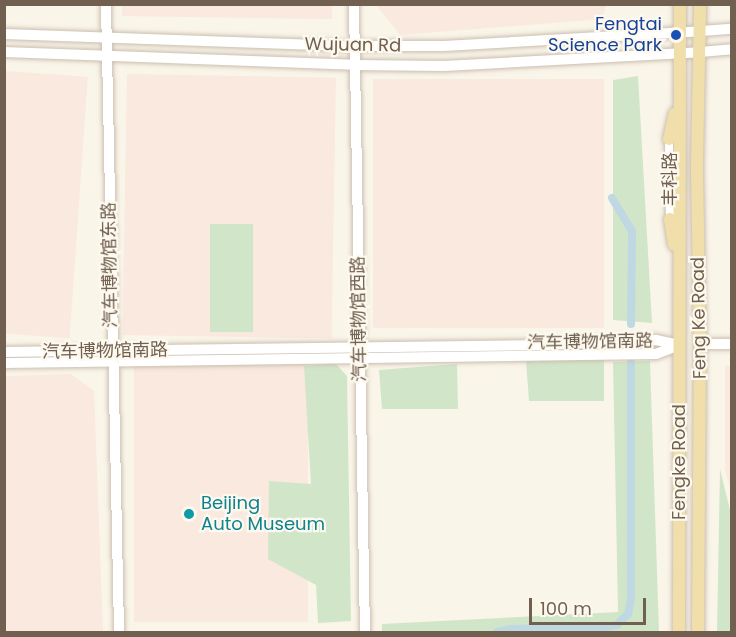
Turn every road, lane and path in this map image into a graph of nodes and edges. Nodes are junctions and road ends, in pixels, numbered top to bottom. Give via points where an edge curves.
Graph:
1 (106, 4) edge
2 (354, 4) edge
3 (680, 4) edge
4 (700, 4) edge
5 (732, 29) edge
6 (701, 31) junction
7 (680, 32) junction
8 (4, 34) edge
9 (107, 39) junction
10 (354, 46) junction
11 (732, 50) edge
12 (4, 52) edge
13 (680, 52) junction
14 (700, 52) junction
15 (107, 56) junction
16 (354, 65) junction
17 (680, 95) junction
18 (669, 139) joint
19 (670, 219) joint
20 (680, 262) junction
21 (700, 344) junction
22 (732, 344) edge
23 (679, 345) junction
24 (360, 346) junction
25 (4, 352) edge
26 (112, 356) junction
27 (360, 358) junction
28 (4, 363) edge
29 (118, 633) edge
30 (365, 633) edge
31 (678, 633) edge
32 (698, 633) edge

1 - 9 street, 汽车博物馆东路
2 - 10 street, 汽车博物馆西路
3 - 7 main road, Fengke Road
4 - 6 main road, Feng Ke Road
5 - 6 street, Wujuan Rd
6 - 7 street, Wujuan Rd
6 - 14 main road, Feng Ke Road
7 - 10 street, Wujuan Rd via 444,46
7 - 13 main road, Fengke Road
8 - 9 street, Wujuan Rd
9 - 10 street, Wujuan Rd
9 - 15 street, 汽车博物馆东路
10 - 16 street, 汽车博物馆西路
11 - 14 street, Wujuan Rd
12 - 15 street, Wujuan Rd
13 - 14 street, Wujuan Rd
13 - 16 street, Wujuan Rd via 444,66
13 - 17 main road, Fengke Road
14 - 21 main road, Feng Ke Road
15 - 16 street, Wujuan Rd
15 - 26 street, 汽车博物馆东路
16 - 24 street, 汽车博物馆西路
17 - 18 main road
17 - 20 main road, Fengke Road
18 - 19 street, 丰科路
19 - 20 main road
20 - 23 main road, Fengke Road
21 - 22 street
21 - 32 main road, Feng Ke Road
23 - 24 street, 汽车博物馆南路 via 656,339 547,345
23 - 27 street, 汽车博物馆南路 via 656,354
23 - 31 main road, Fengke Road
24 - 26 street, 汽车博物馆南路
24 - 27 street, 汽车博物馆西路
25 - 26 street, 汽车博物馆南路
26 - 27 street, 汽车博物馆南路
26 - 28 street, 汽车博物馆南路
26 - 29 street, 汽车博物馆东路
27 - 30 street, 汽车博物馆西路

